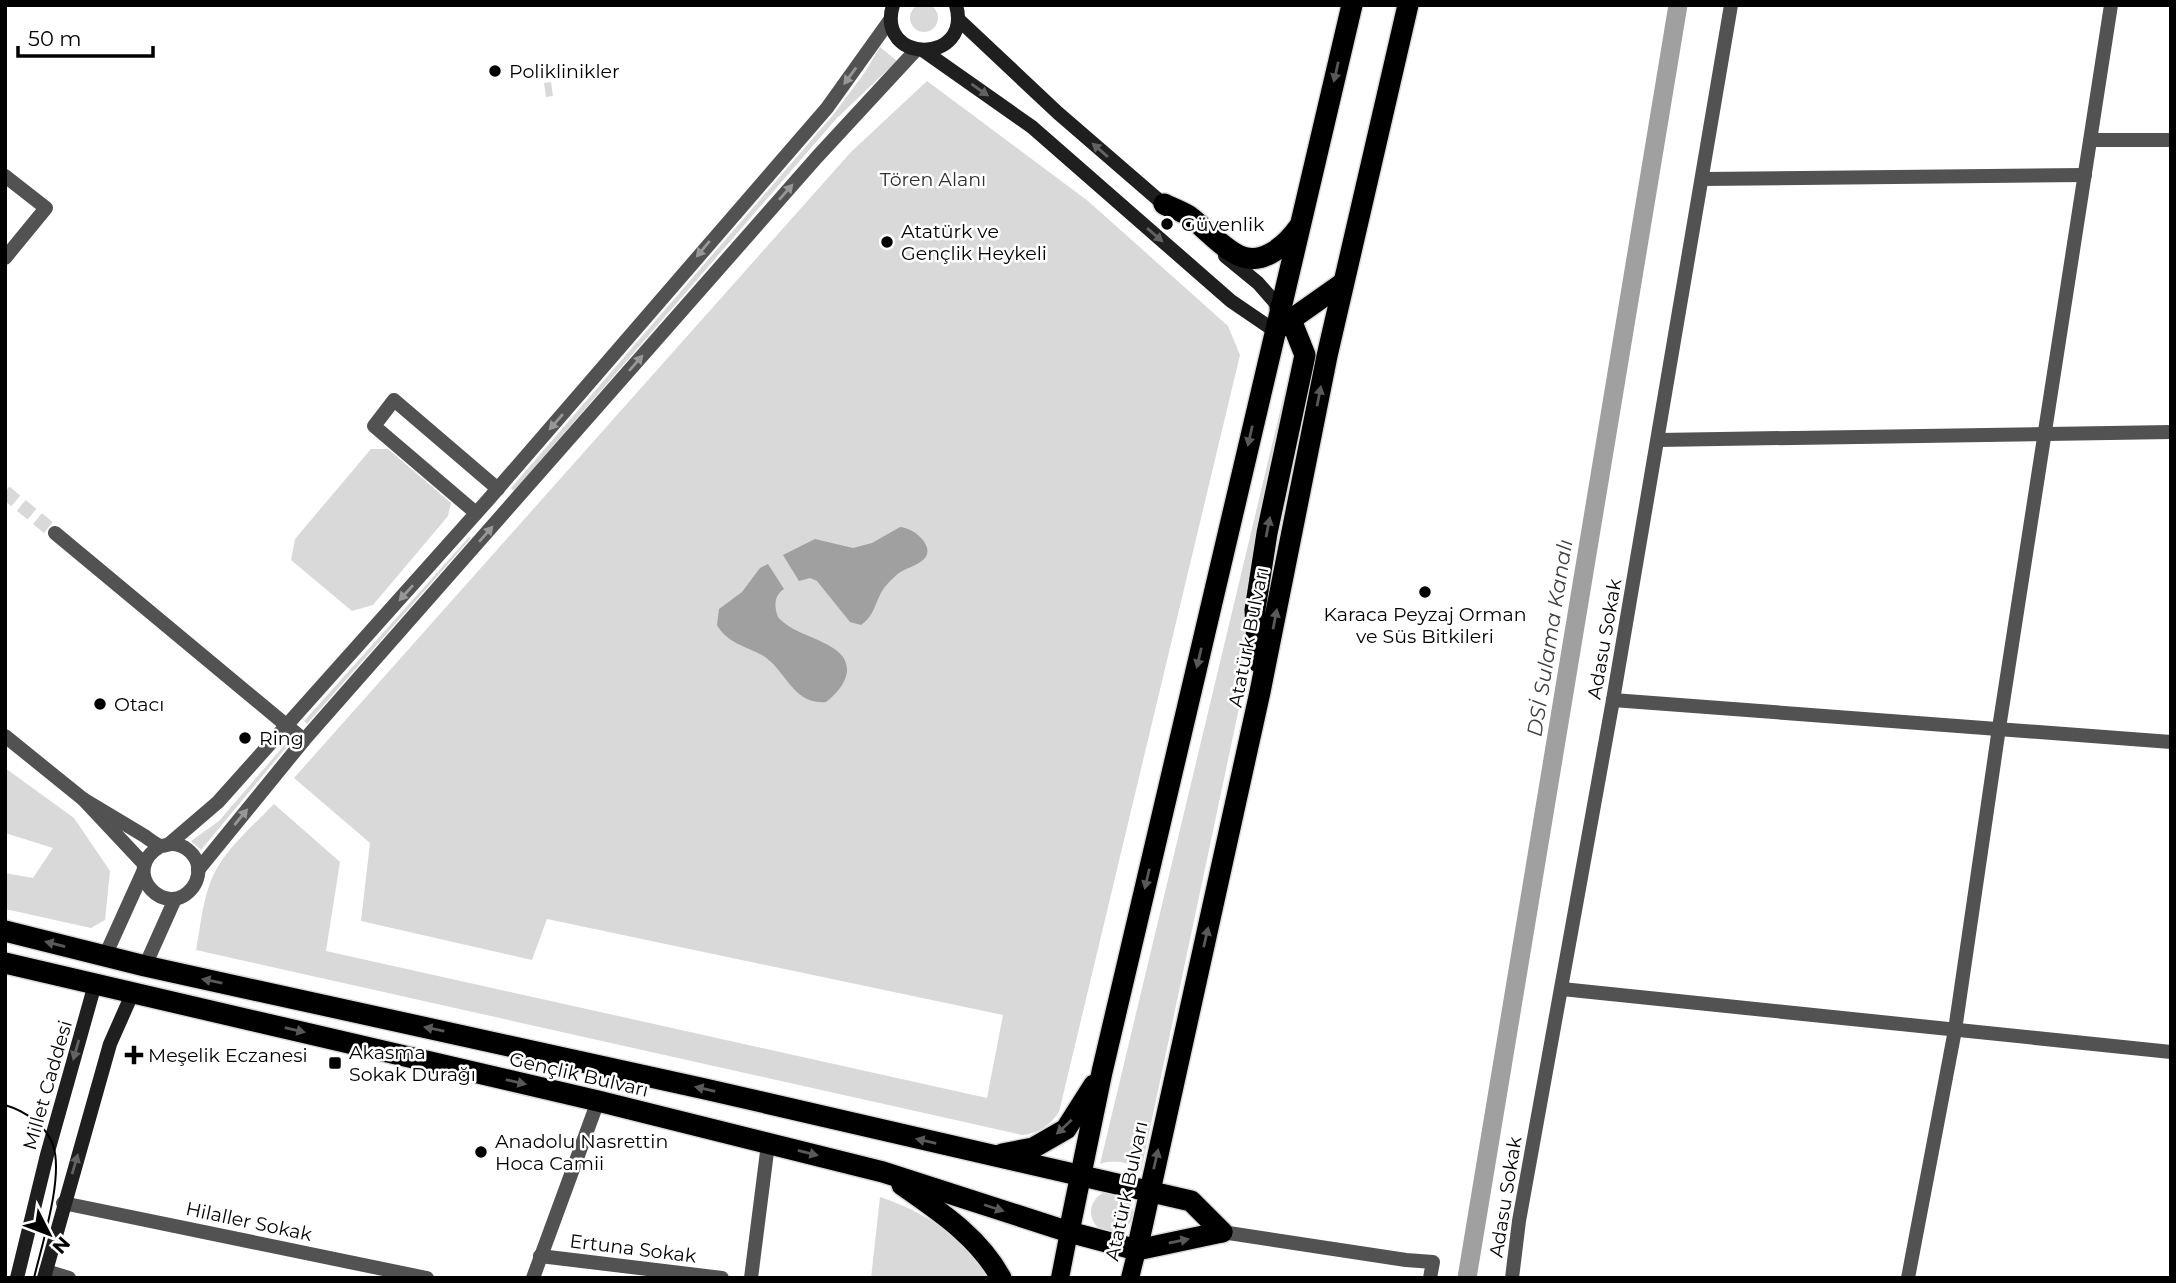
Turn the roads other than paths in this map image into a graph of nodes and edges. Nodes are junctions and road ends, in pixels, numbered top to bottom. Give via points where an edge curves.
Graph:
1 (1352, 5) edge
2 (1408, 5) edge
3 (1731, 5) edge
4 (2111, 5) edge
5 (957, 9) edge
6 (889, 11) edge
7 (920, 50) junction
8 (2091, 140) junction
9 (2171, 140) edge
10 (2085, 175) junction
11 (5, 176) edge
12 (1702, 179) junction
13 (1164, 204) junction
14 (1300, 226) junction
15 (5, 258) edge
16 (1343, 283) junction
17 (1282, 320) junction
18 (2171, 432) edge
19 (2045, 433) junction
20 (1658, 440) junction
21 (493, 494) junction
22 (476, 513) junction
23 (504, 513) junction
24 (55, 533) tunnel mouth
25 (1260, 692) junction
26 (1613, 700) junction
27 (288, 725) junction
28 (1999, 728) junction
29 (5, 736) edge
30 (304, 740) junction
31 (2171, 742) edge
32 (83, 799) junction
33 (165, 845) junction
34 (144, 868) junction
35 (198, 870) junction
36 (175, 899) junction
37 (5, 932) edge
38 (105, 956) junction
39 (5, 962) edge
40 (145, 966) junction
41 (95, 984) junction
42 (1562, 989) junction
43 (133, 992) junction
44 (1955, 1030) junction
45 (2171, 1052) edge
46 (1102, 1072) junction
47 (598, 1101) junction
48 (768, 1144) junction
49 (992, 1156) junction
50 (883, 1172) junction
51 (1081, 1175) junction
52 (1149, 1192) junction
53 (63, 1203) junction
54 (1069, 1232) junction
55 (1222, 1232) junction
56 (1136, 1250) junction
57 (540, 1255) junction
58 (45, 1275) edge
59 (17, 1278) edge
60 (69, 1278) edge
61 (428, 1278) edge
62 (533, 1278) edge
63 (722, 1278) edge
64 (751, 1278) edge
65 (1001, 1278) edge
66 (1060, 1278) edge
67 (1130, 1278) edge
68 (1430, 1278) edge
69 (1513, 1278) edge
70 (1908, 1278) edge

1 -> 14 highway
2 - 16 highway, Atatürk Bulvarı
3 - 12 street, Adasu Sokak
4 - 8 street
5 - 7 street via 955,31 948,42
13 -> 5 street via 1058,113
6 - 7 street via 892,29 901,42
6 -> 21 street via 827,108
7 -> 17 street via 1032,127 1231,301
23 -> 7 street via 817,157
8 - 9 street
8 - 10 street
10 - 12 street
10 - 19 street
11 - 15 street via 46,208
12 - 20 street, Adasu Sokak
13 - 14 highway via 1186,214 1241,257 1273,253
13 - 17 street via 1258,283
14 - 17 highway
16 - 17 highway
25 -> 16 highway, Atatürk Bulvarı
25 -> 17 highway via 1255,610 1305,355
17 -> 46 highway
18 - 19 street
19 - 20 street
19 - 28 street
20 - 26 street, Adasu Sokak
21 - 22 street
21 - 22 street via 394,400 374,426
21 - 23 street
22 -> 27 street
30 -> 23 street
24 - 27 street
52 -> 25 highway, Atatürk Bulvarı
26 - 28 street
26 - 42 street, Adasu Sokak
27 - 30 street
27 - 33 street via 208,814
28 - 31 street
28 - 44 street
29 - 32 street
35 -> 30 street
32 - 33 street
32 - 34 street
33 - 34 street via 154,850
33 - 35 street via 186,848
34 - 36 street via 150,889
34 - 38 street
35 - 36 street via 192,889
36 - 40 street
38 -> 37 highway, Gençlik Bulvarı
38 - 40 highway, Gençlik Bulvarı
38 - 41 highway
39 - 41 highway, Gençlik Bulvarı
40 - 43 highway
49 -> 40 highway, Gençlik Bulvarı
41 - 43 highway, Gençlik Bulvarı
41 -> 59 street, Millet Caddesi
42 - 44 street
42 - 69 street, Adasu Sokak via 1519,1221
43 -> 47 highway, Gençlik Bulvarı
53 -> 43 street via 110,1044
44 - 45 street
44 - 70 street
46 -> 49 highway via 1066,1129 1033,1148
46 - 51 highway
47 - 48 highway, Gençlik Bulvarı
47 - 57 street
48 -> 50 highway, Gençlik Bulvarı
48 - 64 street
49 - 51 highway, Gençlik Bulvarı
50 -> 54 highway, Gençlik Bulvarı
50 - 65 highway via 955,1223 979,1246
51 - 52 highway, Gençlik Bulvarı
51 - 54 highway
52 - 55 highway, Gençlik Bulvarı via 1191,1201
52 - 56 highway, Atatürk Bulvarı
53 - 58 street
53 - 61 street, Hilaller Sokak
54 - 56 highway, Gençlik Bulvarı
54 - 66 main road
56 -> 55 highway
55 - 68 street via 1433,1262
56 - 67 main road, Atatürk Bulvarı
57 - 62 street
57 - 63 street, Ertuna Sokak
58 - 60 street

